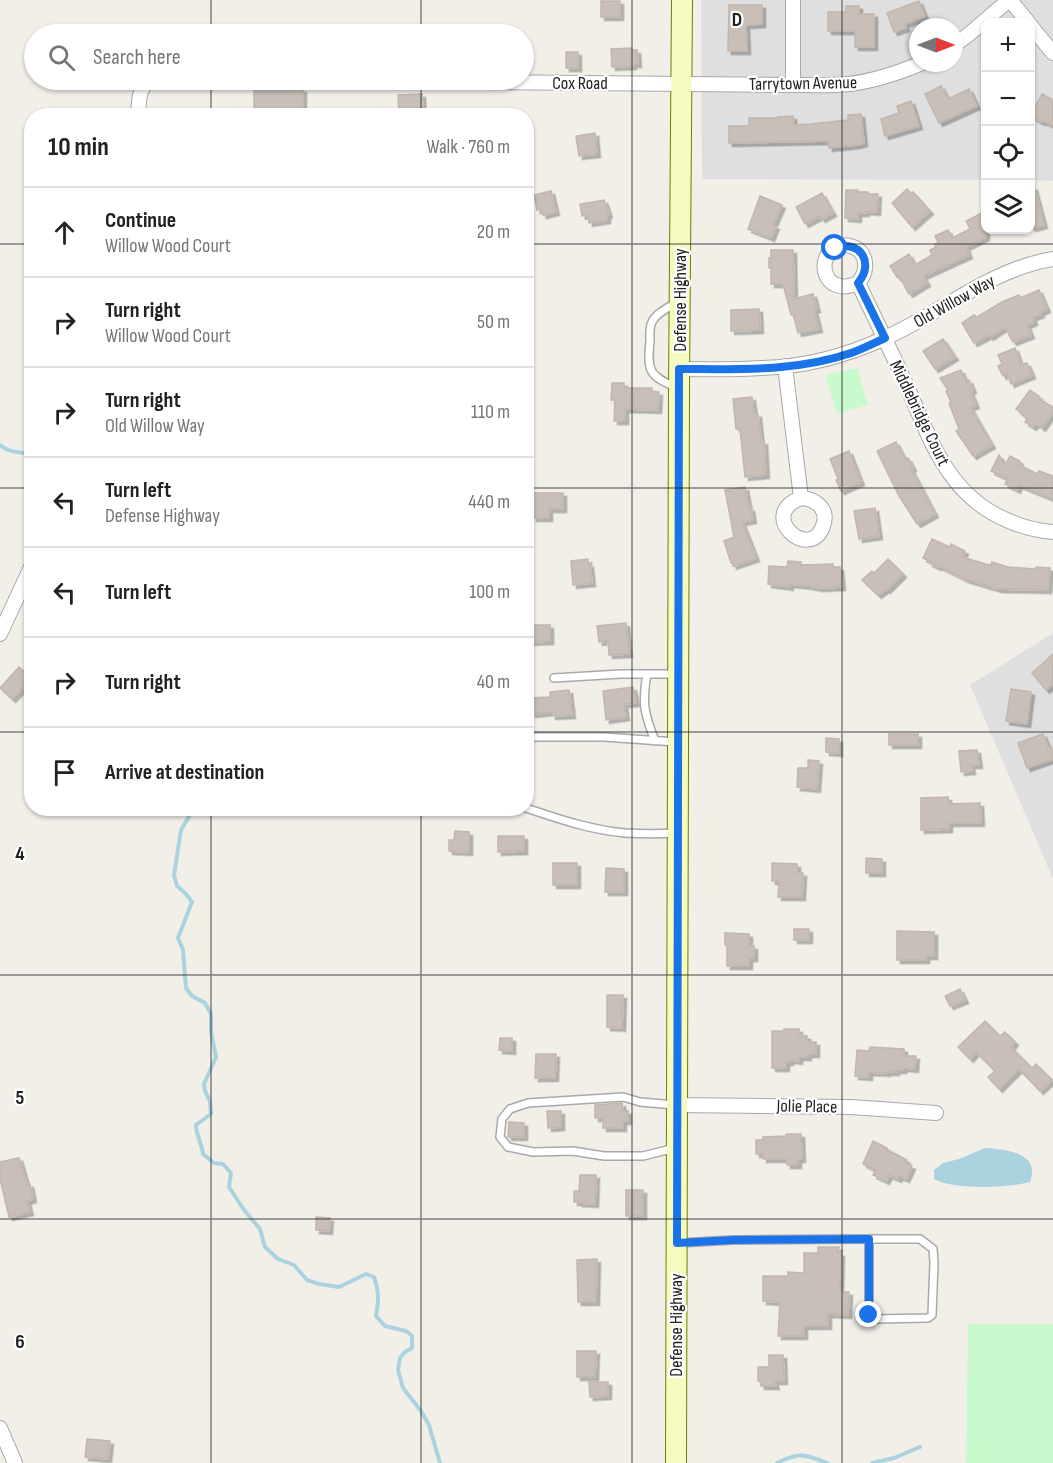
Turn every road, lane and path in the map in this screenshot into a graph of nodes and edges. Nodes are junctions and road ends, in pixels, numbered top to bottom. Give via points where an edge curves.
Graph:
1 (682, 0) edge
2 (793, 0) edge
3 (1009, 0) edge
4 (1024, 18) edge
5 (1035, 31) edge
6 (963, 39) edge
7 (1053, 53) edge
8 (909, 68) edge
9 (534, 83) edge
10 (681, 84) junction
11 (793, 85) junction
12 (141, 90) edge
13 (139, 108) edge
14 (1053, 259) edge
15 (858, 283) dead end
16 (680, 300) junction
17 (885, 338) junction
18 (785, 366) junction
19 (679, 369) junction
20 (679, 389) junction
21 (801, 498) dead end
22 (1053, 532) edge
23 (24, 582) edge
24 (0, 634) edge
25 (647, 674) junction
26 (678, 674) junction
27 (554, 678) dead end
28 (534, 737) edge
29 (655, 741) junction
30 (678, 742) junction
31 (534, 811) edge
32 (678, 833) junction
33 (677, 1105) junction
34 (936, 1113) dead end
35 (677, 1148) junction
36 (869, 1239) junction
37 (677, 1243) junction
38 (0, 1428) edge
39 (15, 1463) edge
40 (676, 1463) edge

1 - 10 main road, Defense Highway
2 - 11 street
3 - 4 street
3 - 6 street
5 - 7 street
8 - 11 street, Tarrytown Avenue via 870,81
9 - 10 street, Cox Road
10 - 11 street, Tarrytown Avenue
10 - 16 main road, Defense Highway
12 - 13 street
14 - 17 street, Old Willow Way via 996,277
15 - 17 street, Middlebridge Court
16 - 19 main road, Defense Highway
16 - 20 lane via 651,323 648,362 653,374
17 - 18 street, Old Willow Way via 850,353
17 - 22 street, Middlebridge Court via 935,449 957,484 997,516 1020,526
18 - 19 street, Old Willow Way
18 - 21 street
19 - 20 main road, Defense Highway
20 - 26 main road, Defense Highway
23 - 24 street
25 - 26 lane
25 - 27 lane
25 - 29 lane via 645,716
26 - 30 main road, Defense Highway
28 - 29 lane
29 - 30 lane
30 - 32 main road, Defense Highway
31 - 32 lane via 601,830
32 - 33 main road, Defense Highway
33 - 34 street, Jolie Place via 851,1107
33 - 35 main road, Defense Highway
33 - 35 lane via 622,1097 528,1103 510,1109 502,1119 500,1137 508,1147 533,1152 643,1156
35 - 37 main road, Defense Highway
36 - 36 lane via 920,1239 933,1249 932,1315 869,1315
36 - 37 lane
37 - 40 main road, Defense Highway
38 - 39 street

